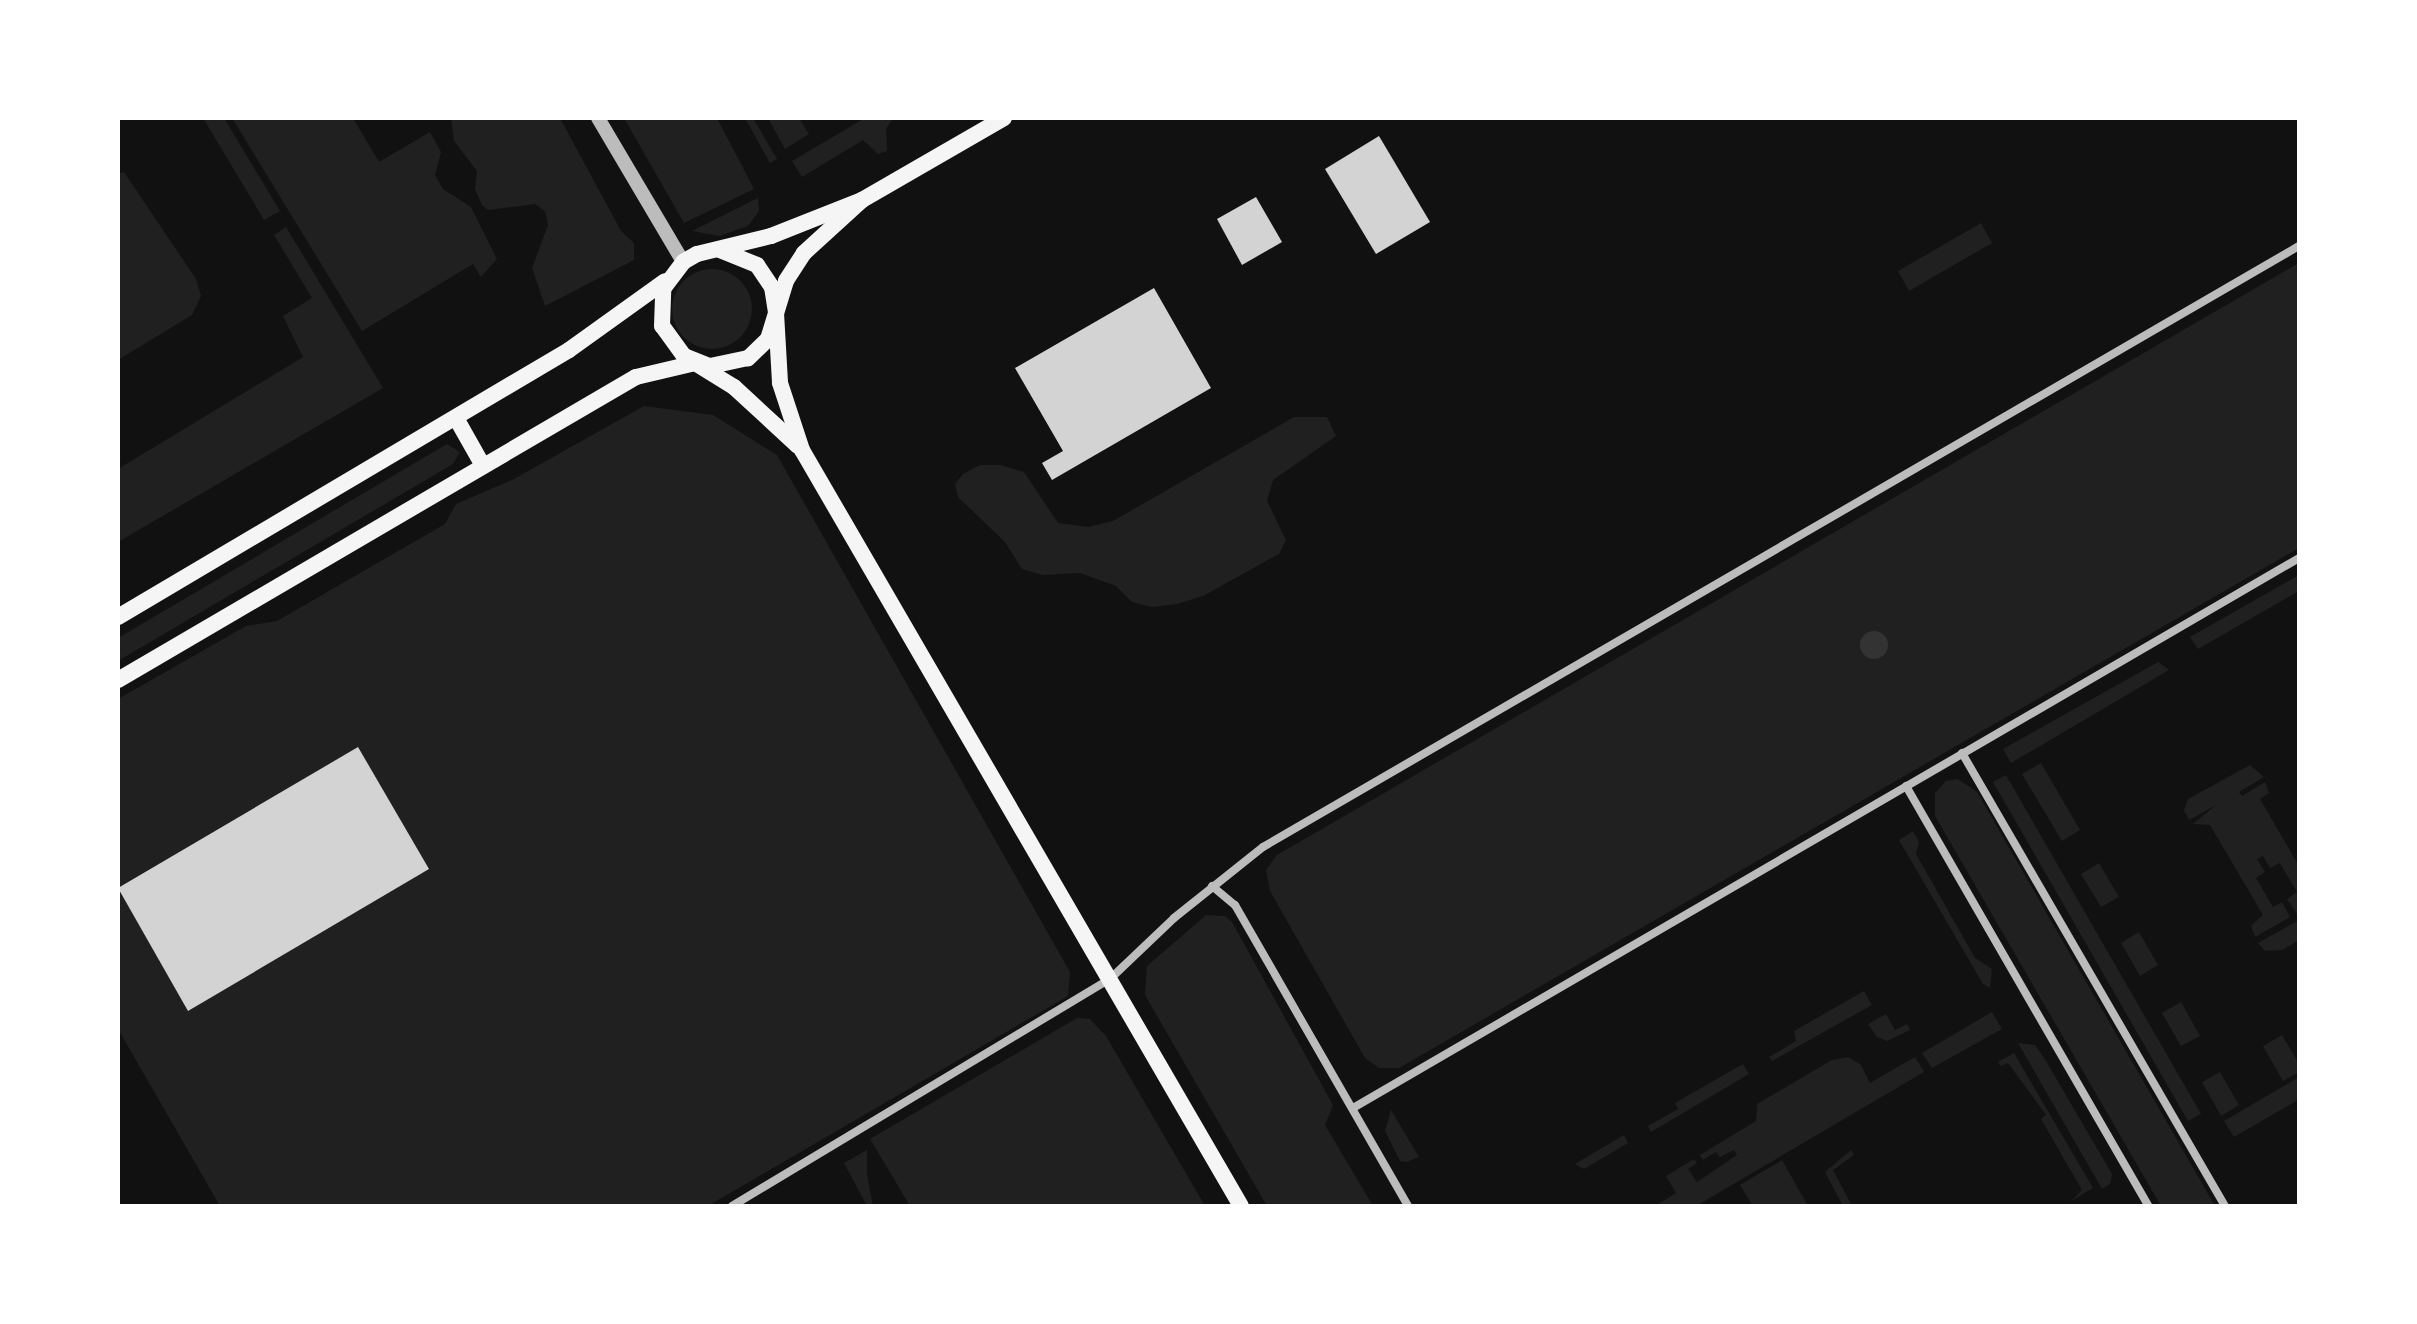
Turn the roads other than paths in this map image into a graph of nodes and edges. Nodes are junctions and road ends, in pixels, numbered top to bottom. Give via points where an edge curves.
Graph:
1 (598, 118) edge
2 (1004, 118) edge
3 (862, 200) junction
4 (2299, 246) edge
5 (720, 250) junction
6 (683, 262) junction
7 (668, 277) junction
8 (776, 313) junction
9 (695, 363) junction
10 (456, 418) junction
11 (802, 450) junction
12 (482, 464) junction
13 (2299, 558) edge
14 (118, 617) edge
15 (118, 680) edge
16 (1962, 753) junction
17 (1906, 786) junction
18 (1212, 886) junction
19 (1110, 979) junction
20 (1353, 1108) junction
21 (732, 1206) edge
22 (1241, 1206) edge
23 (1408, 1206) edge
24 (2148, 1206) edge
25 (2225, 1206) edge

1 - 6 street
2 - 3 main road
3 - 5 main road
3 - 8 main road via 798,261
4 - 18 street via 1276,839
5 - 6 main road
5 - 8 main road via 757,265 772,287
6 - 7 main road
7 - 9 main road via 660,301 662,326 675,348
7 - 10 main road via 624,315
8 - 9 main road via 768,339 748,358 723,367
8 - 11 main road via 779,375
9 - 11 main road via 734,387
9 - 12 main road via 615,387
10 - 12 main road
10 - 14 main road
11 - 19 main road
12 - 15 main road
13 - 16 street
16 - 17 street
16 - 25 street
17 - 20 street
17 - 24 street
18 - 19 street
18 - 20 street via 1235,905
19 - 21 street
19 - 22 main road
20 - 23 street

